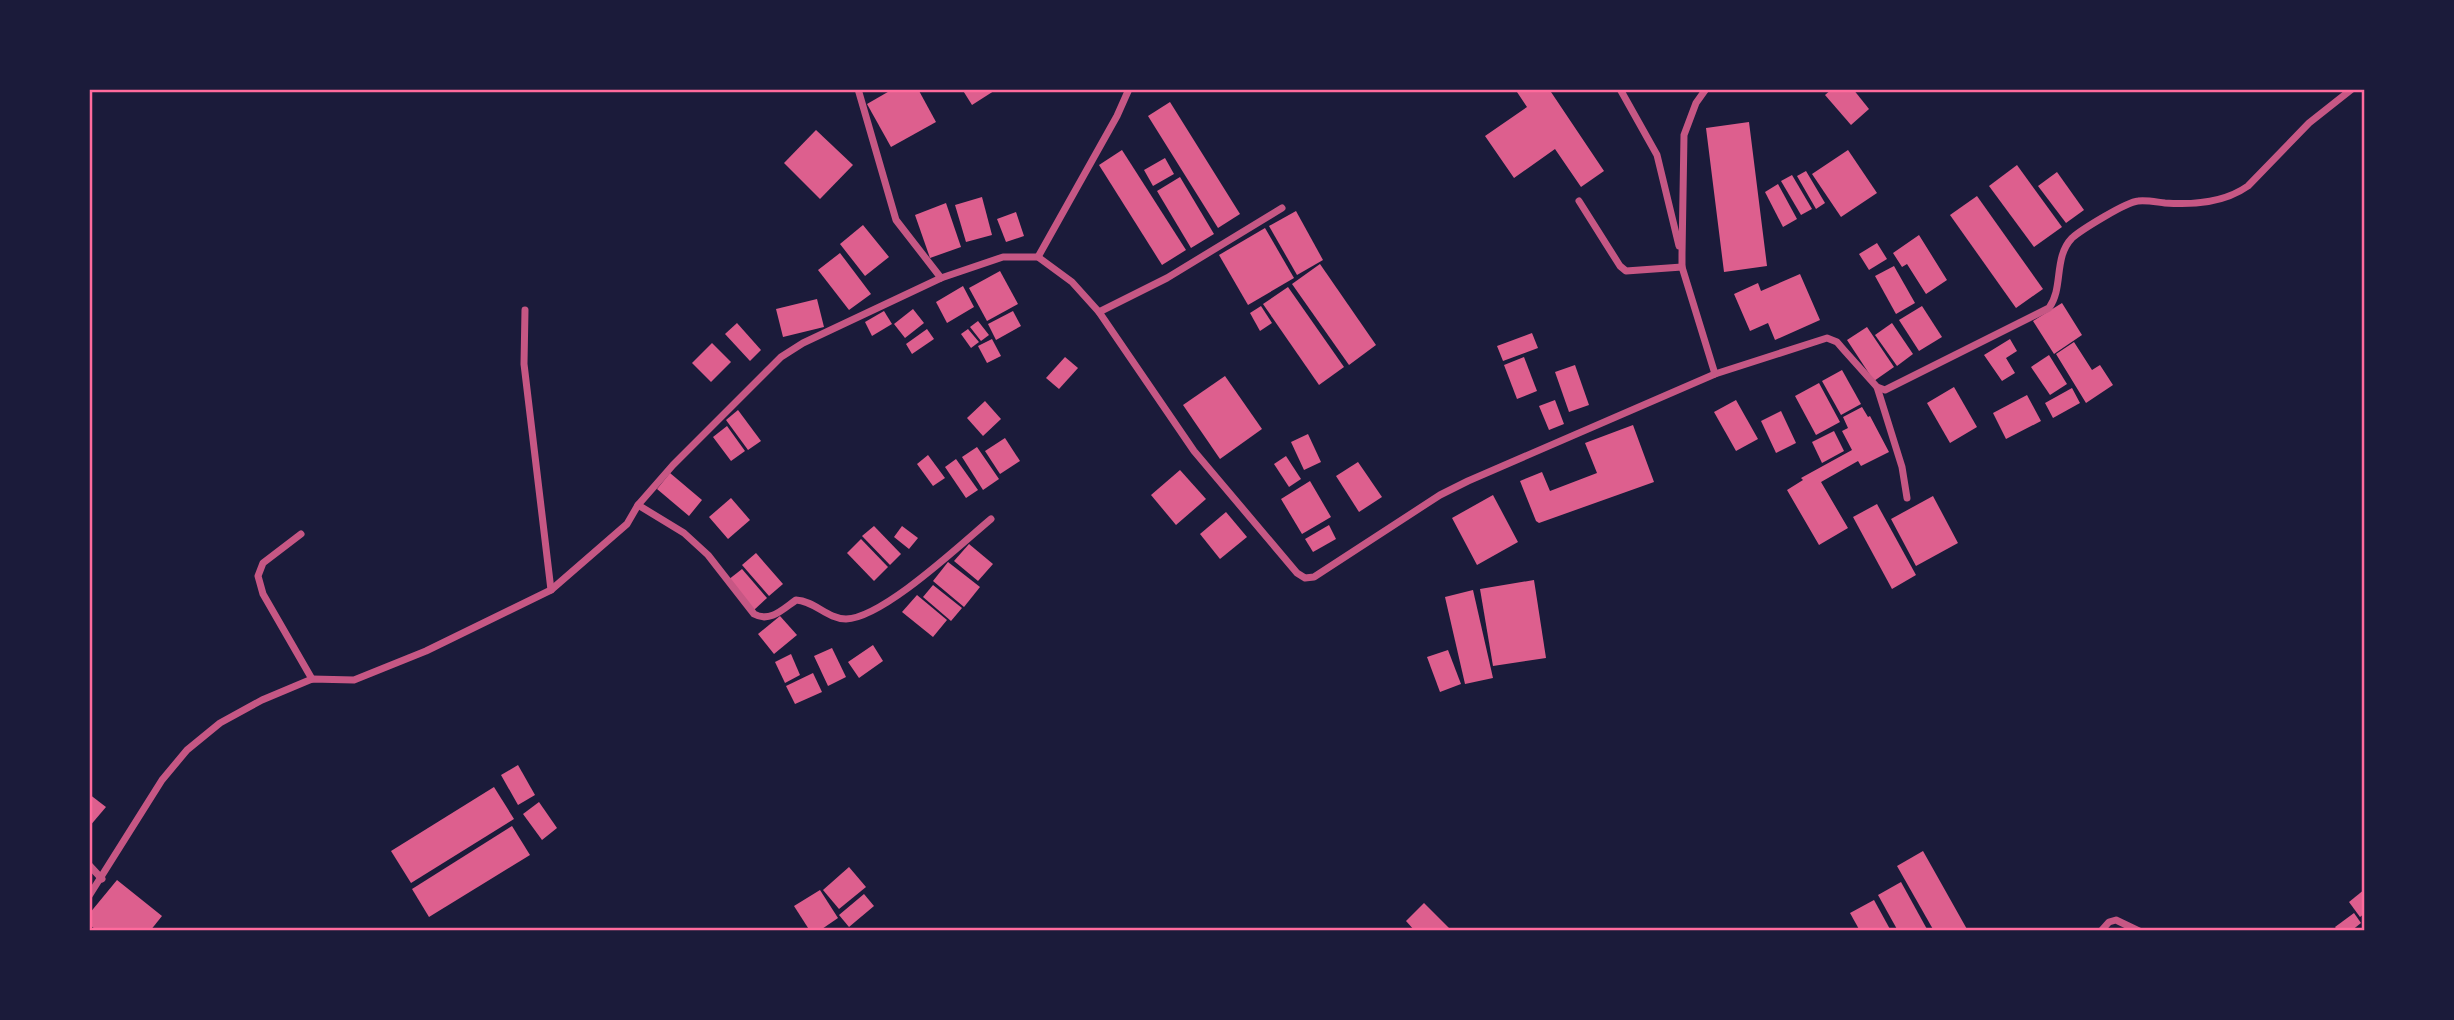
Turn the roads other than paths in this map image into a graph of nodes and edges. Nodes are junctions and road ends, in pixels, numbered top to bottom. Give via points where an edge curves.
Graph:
1 (858, 89) edge
2 (1129, 89) edge
3 (1620, 89) edge
4 (1706, 89) edge
5 (2352, 89) edge
6 (1579, 201) dead end
7 (1282, 208) dead end
8 (1682, 254) junction
9 (1038, 257) junction
10 (1682, 267) junction
11 (941, 278) junction
12 (525, 310) dead end
13 (1099, 312) junction
14 (1714, 374) junction
15 (1877, 387) junction
16 (1907, 498) dead end
17 (638, 505) junction
18 (991, 519) dead end
19 (300, 534) dead end
20 (551, 590) junction
21 (312, 679) junction
22 (89, 865) edge
23 (102, 879) junction
24 (89, 896) edge
25 (2101, 931) edge
26 (2139, 931) edge

1 - 11 street via 896,220
2 - 9 street
3 - 8 street via 1657,155
4 - 8 street via 1684,135
5 - 15 street via 2309,123 2237,193 2199,202 2134,202 2086,228 2066,246 2049,308 1885,390
6 - 10 street via 1626,271
7 - 13 street via 1167,278
8 - 10 street
9 - 11 street via 1003,257
9 - 13 street via 1072,282
10 - 14 street
11 - 17 street via 781,356
12 - 20 street via 524,364
13 - 14 street via 1194,451 1305,578 1314,577 1440,495
14 - 15 street via 1827,338 1843,348
15 - 16 street
17 - 18 street via 684,533 708,555 754,614 768,618 796,600 814,603 841,619 869,612 930,570
17 - 20 street via 627,524
19 - 21 street via 263,563 258,576 263,594
20 - 21 street via 426,651 354,680
21 - 23 street via 220,723 187,750 162,780
22 - 23 street
23 - 24 street
25 - 26 street via 2116,920

